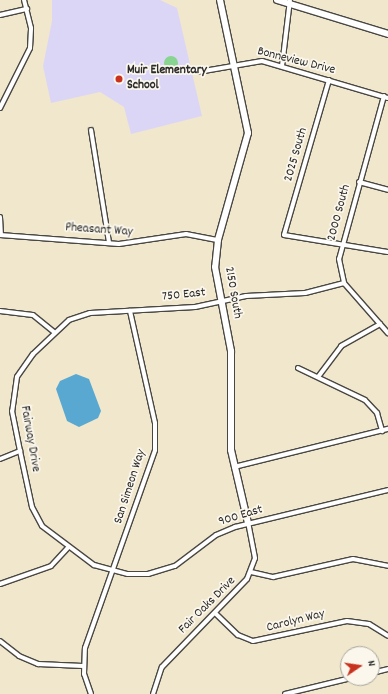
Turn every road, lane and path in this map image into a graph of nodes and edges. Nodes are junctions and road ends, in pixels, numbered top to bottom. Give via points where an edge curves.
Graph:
1 (24, 0) edge
2 (220, 0) edge
3 (277, 0) edge
4 (290, 2) edge
5 (26, 9) junction
6 (0, 15) edge
7 (388, 34) edge
8 (234, 64) junction
9 (282, 66) junction
10 (198, 72) dead end
11 (330, 80) junction
12 (386, 97) edge
13 (0, 108) edge
14 (91, 130) dead end
15 (359, 182) junction
16 (388, 190) edge
17 (0, 217) edge
18 (0, 235) edge
19 (218, 240) junction
20 (109, 244) junction
21 (341, 244) junction
22 (388, 252) edge
23 (344, 283) junction
24 (221, 302) junction
25 (0, 310) edge
26 (130, 311) junction
27 (380, 324) junction
28 (54, 332) junction
29 (388, 333) edge
30 (298, 368) dead end
31 (318, 377) junction
32 (388, 429) edge
33 (382, 431) junction
34 (20, 452) junction
35 (0, 459) edge
36 (234, 467) junction
37 (388, 490) edge
38 (248, 523) junction
39 (69, 547) junction
40 (388, 566) edge
41 (112, 572) junction
42 (251, 572) junction
43 (0, 584) edge
44 (215, 612) junction
45 (388, 636) edge
46 (0, 641) edge
47 (83, 666) junction
48 (340, 681) edge
49 (91, 694) edge
50 (153, 694) edge
51 (287, 694) edge

1 - 5 street
2 - 8 street, 2150 South
3 - 4 street
4 - 7 street
4 - 9 street
5 - 6 street
5 - 13 street via 31,28 30,48
8 - 9 street, Bonneview Drive via 255,60
8 - 10 street, Bonneview Drive
8 - 19 street, 2150 South via 246,115 247,141
9 - 11 street, Bonneview Drive
11 - 12 street, Bonneview Drive
11 - 21 street, 2025 South via 284,235
12 - 15 street, 2000 South
14 - 20 street
15 - 16 street
15 - 21 street, 2000 South
17 - 18 street, Pheasant Way
18 - 20 street, Pheasant Way
19 - 20 street, Pheasant Way via 186,234 139,244
19 - 24 street, 2150 South via 215,266
21 - 22 street
21 - 23 street, 2000 South via 340,267
23 - 24 street, 750 East via 305,293 246,296
23 - 27 street
24 - 26 street, 750 East
24 - 36 street, 2150 South via 231,351 230,443
25 - 28 street via 33,315
26 - 28 street, 750 East via 82,315
26 - 41 street, San Simeon Way via 156,442 151,466
27 - 29 street
27 - 31 street via 341,346
28 - 34 street, Fairway Drive via 24,365 15,384 12,411
30 - 31 street
31 - 33 street via 369,403
32 - 33 street
33 - 36 street
34 - 35 street
34 - 39 street, Fairway Drive via 36,518
36 - 38 street, 2150 South
37 - 38 street, 900 East
38 - 41 street, 900 East via 216,535 191,556 168,569 142,575
38 - 42 street, Fair Oaks Drive via 255,550
39 - 41 street, 900 East via 94,565
39 - 43 street via 51,566
40 - 42 street via 352,559 273,577
41 - 47 street, San Simeon Way
42 - 44 street, Fair Oaks Drive
44 - 45 street, Carolyn Way via 249,641 347,621 369,624
44 - 50 street, Fair Oaks Drive via 162,667
46 - 47 street via 19,656 38,664
47 - 49 street
48 - 51 street

